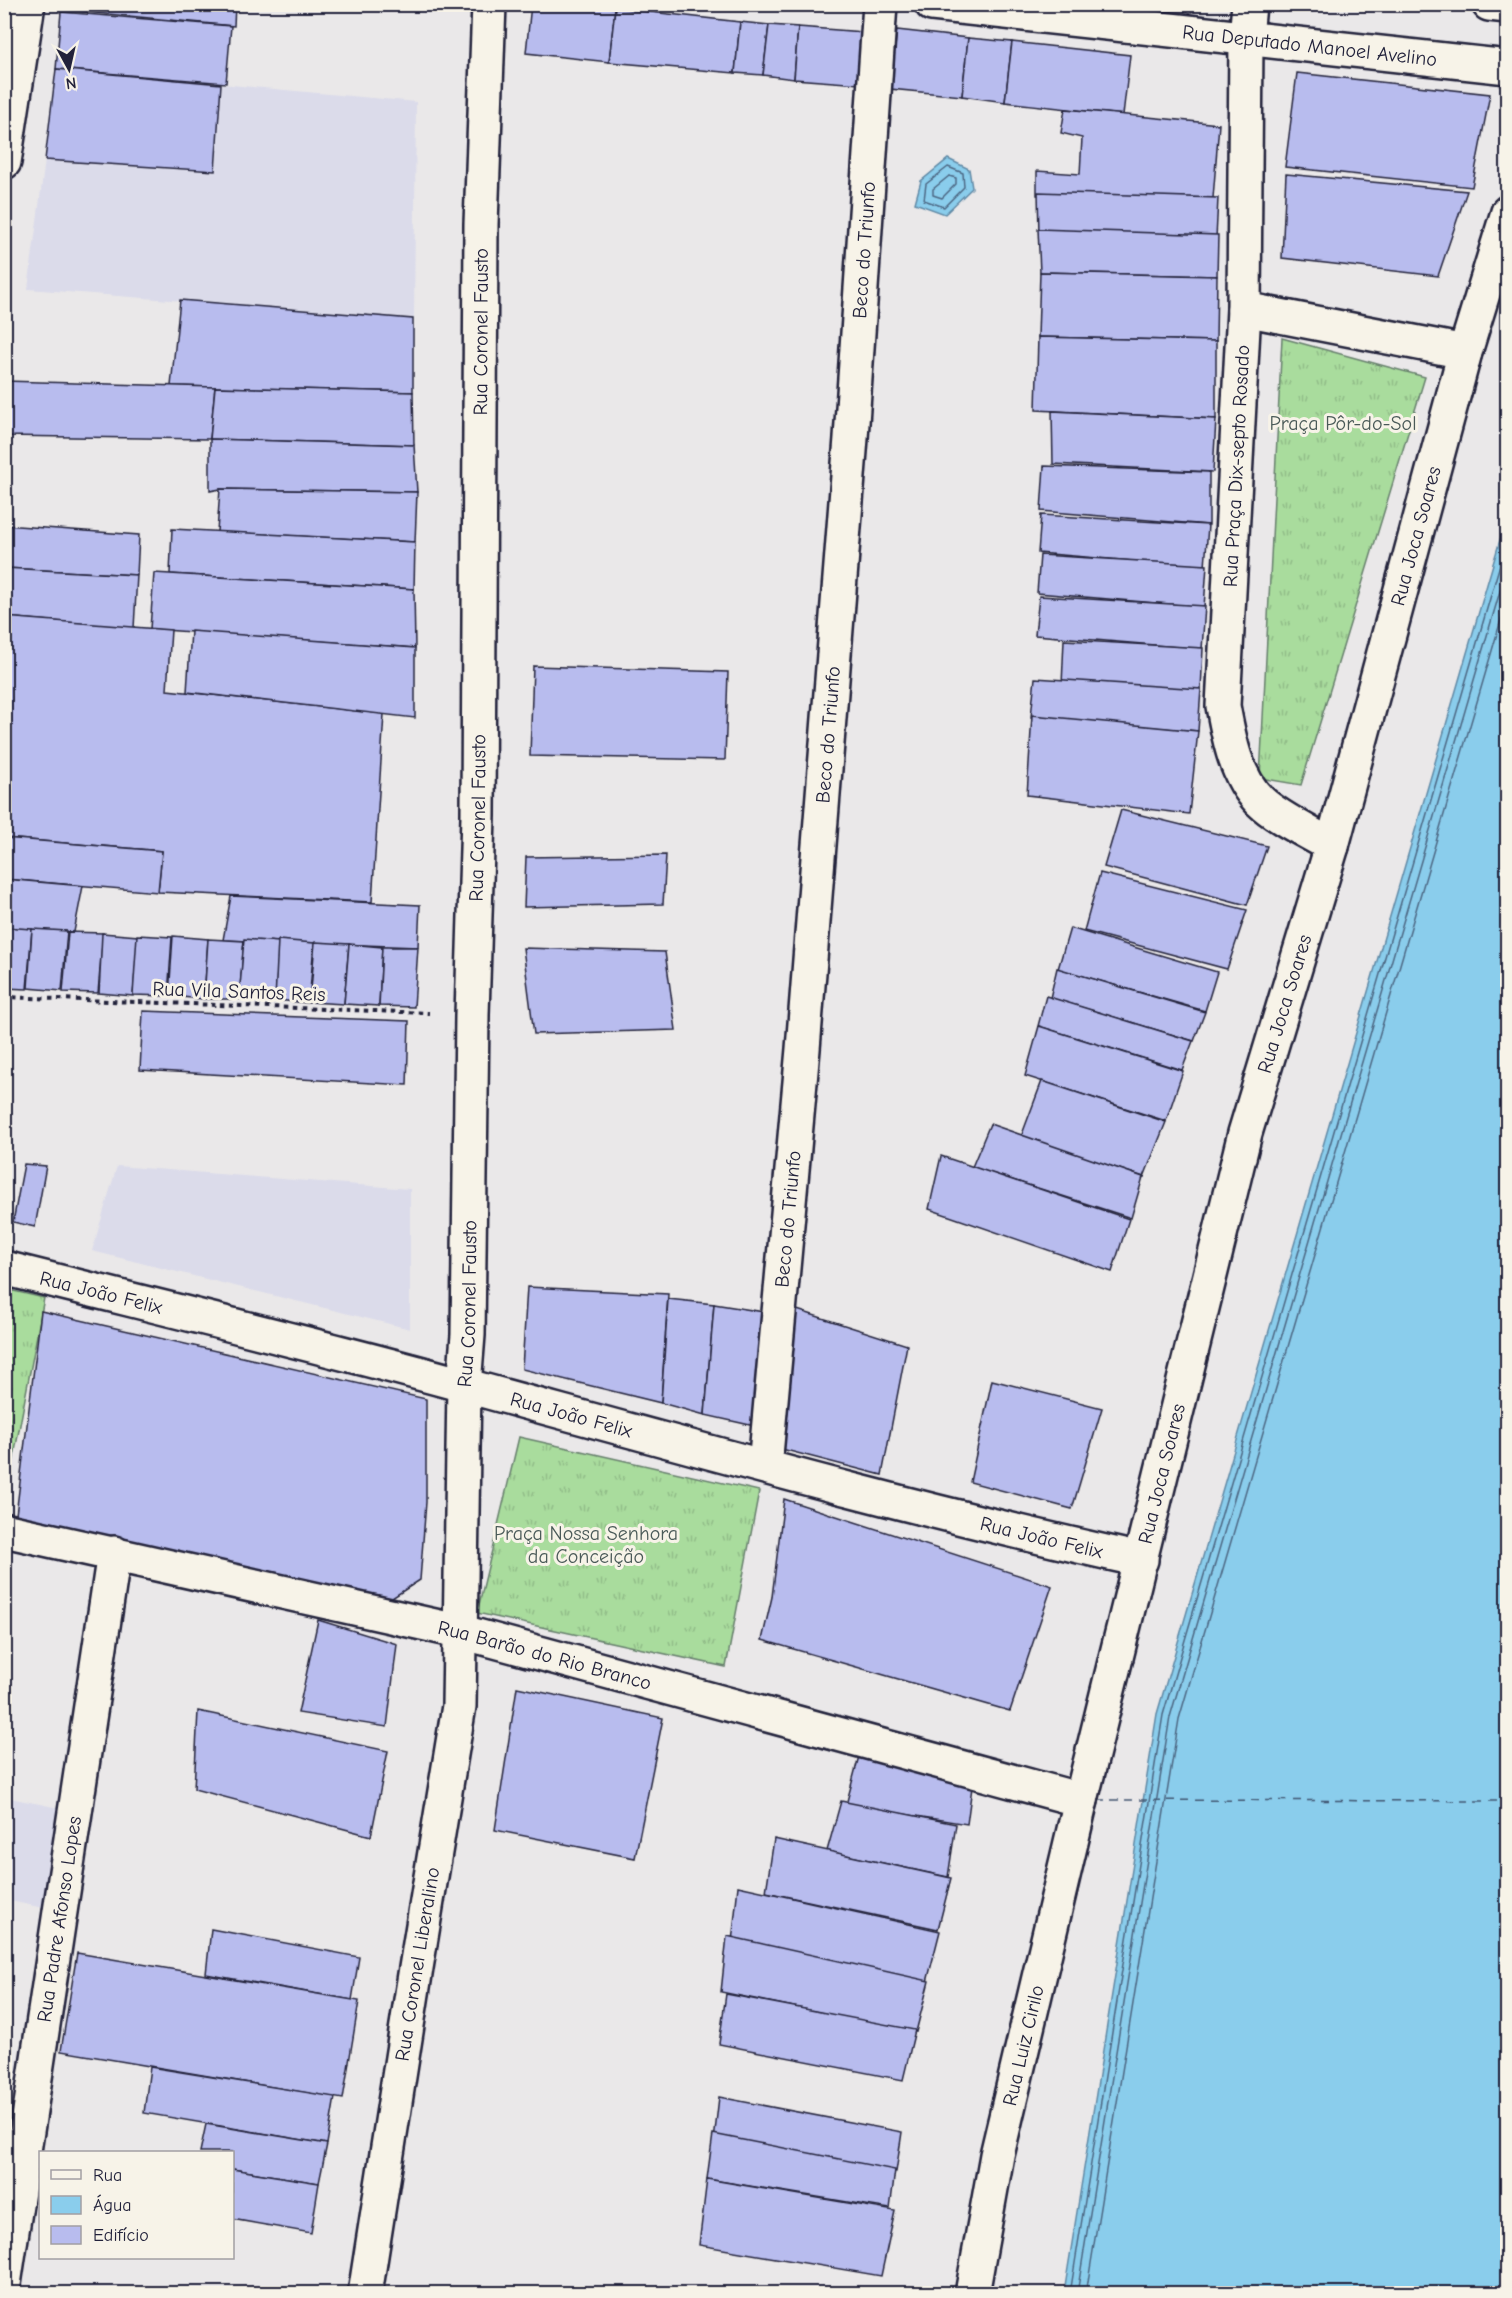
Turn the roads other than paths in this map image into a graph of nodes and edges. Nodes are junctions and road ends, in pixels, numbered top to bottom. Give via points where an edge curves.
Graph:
1 (28, 4) edge
2 (489, 4) edge
3 (880, 4) edge
4 (932, 4) edge
5 (1249, 4) edge
6 (1489, 4) edge
7 (1508, 6) edge
8 (1246, 38) junction
9 (1508, 67) edge
10 (4, 162) edge
11 (1508, 212) edge
12 (1244, 309) junction
13 (1465, 352) junction
14 (1332, 846) junction
15 (4, 1268) edge
16 (464, 1385) junction
17 (765, 1466) junction
18 (4, 1530) edge
19 (114, 1553) junction
20 (1141, 1560) junction
21 (462, 1632) junction
22 (1081, 1800) junction
23 (4, 2284) edge
24 (365, 2294) edge
25 (972, 2294) edge

1 - 10 street
2 - 16 street, Rua Coronel Fausto via 481,224 478,816
3 - 17 street, Beco do Triunfo via 803,1049
4 - 8 street, Rua Deputado Manoel Avelino
5 - 8 street, Rua Praça Dix-septo Rosado
6 - 7 street
8 - 9 street, Rua Deputado Manoel Avelino
8 - 12 street, Rua Praça Dix-septo Rosado
11 - 13 street, Rua Joca Soares
12 - 13 street
12 - 14 street, Rua Praça Dix-septo Rosado via 1223,706 1238,766 1261,802
13 - 14 street, Rua Joca Soares
14 - 20 street, Rua Joca Soares via 1245,1133
15 - 16 street, Rua João Felix
16 - 17 street, Rua João Felix
16 - 21 street, Rua Coronel Fausto
17 - 20 street, Rua João Felix via 1028,1535
18 - 19 street, Rua Barão do Rio Branco
19 - 21 street, Rua Barão do Rio Branco
19 - 23 street, Rua Padre Afonso Lopes
20 - 22 street, Rua Joca Soares
21 - 22 street, Rua Barão do Rio Branco
21 - 24 street, Rua Coronel Liberalino via 459,1706
22 - 25 street, Rua Luiz Cirilo via 997,2154

